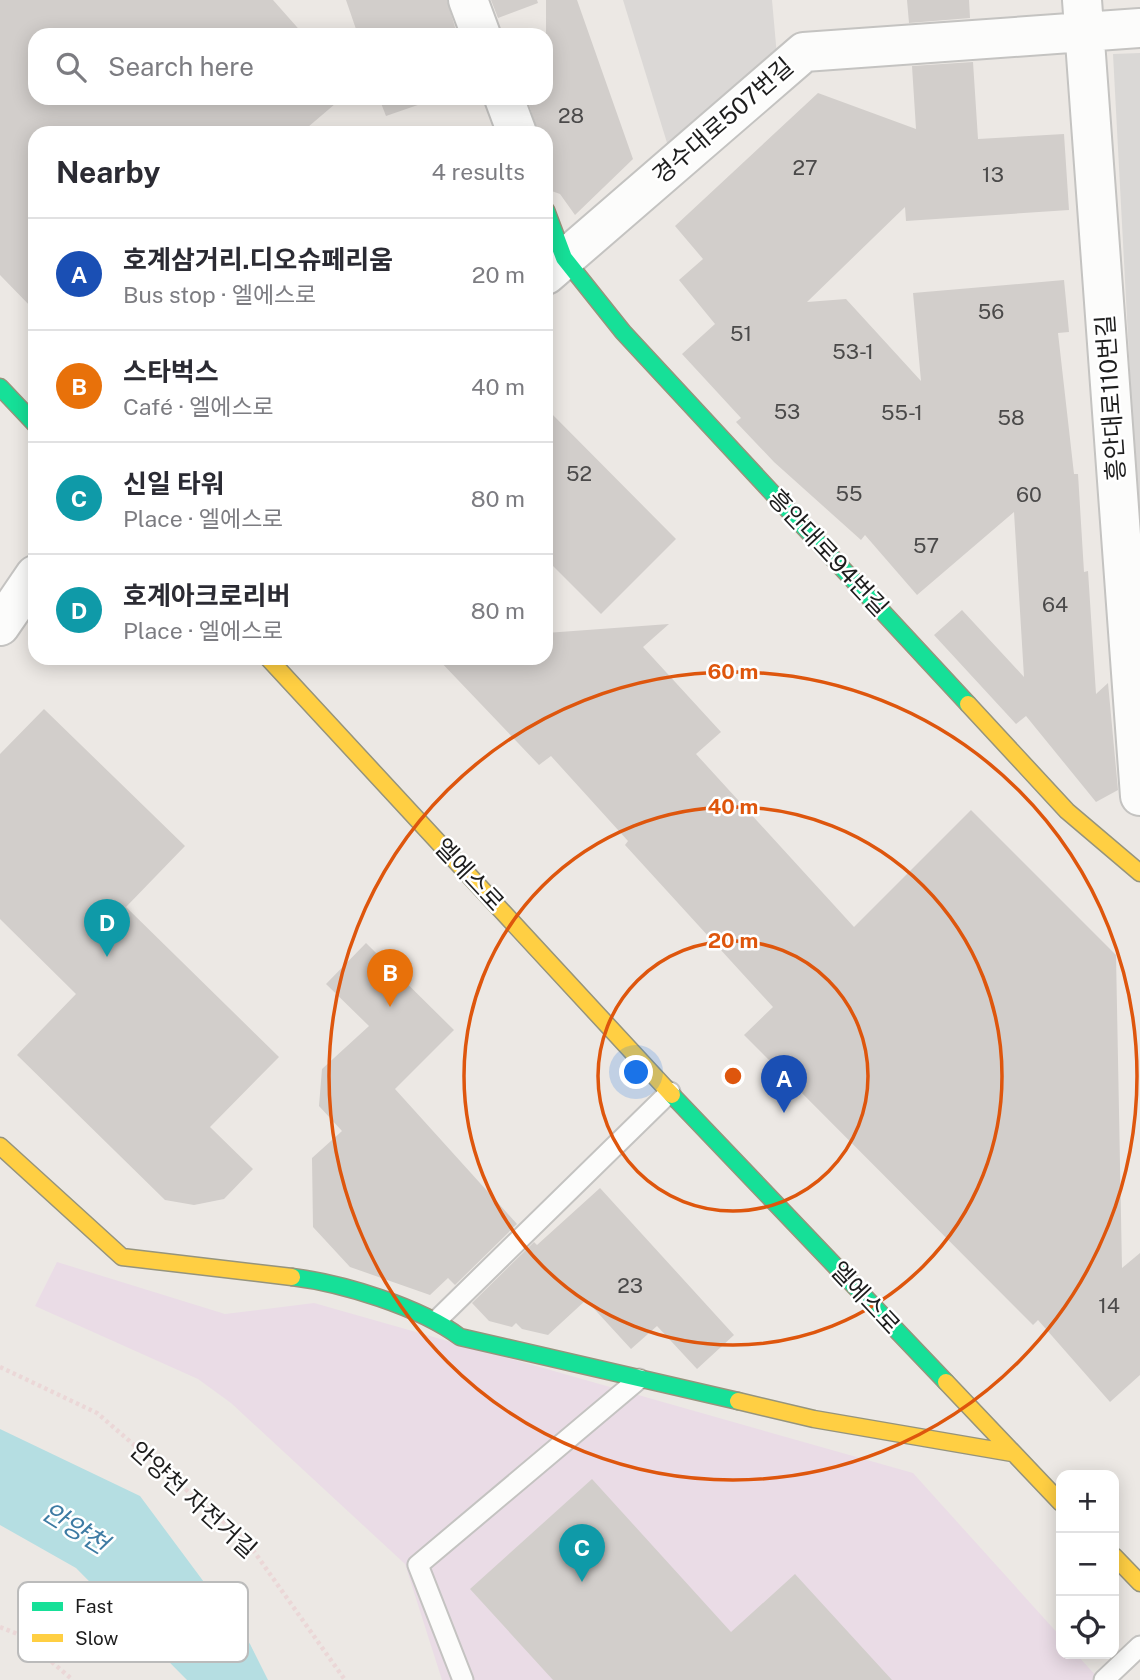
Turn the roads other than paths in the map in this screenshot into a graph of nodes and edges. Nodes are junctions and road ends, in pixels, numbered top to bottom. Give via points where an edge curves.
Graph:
1 (468, 0) edge
2 (1083, 15) edge
3 (478, 28) edge
4 (1140, 28) edge
5 (507, 105) edge
6 (514, 126) edge
7 (555, 266) edge
8 (0, 387) edge
9 (28, 417) edge
10 (28, 585) edge
11 (0, 626) edge
12 (274, 665) edge
13 (1140, 796) edge
14 (1140, 873) edge
15 (670, 1092) junction
16 (0, 1146) edge
17 (437, 1320) junction
18 (639, 1379) junction
19 (1012, 1452) junction
20 (1056, 1498) edge
21 (1119, 1561) edge
22 (1140, 1583) edge
23 (1140, 1646) edge
24 (463, 1680) edge
25 (1104, 1680) edge

1 - 3 street
2 - 4 street, 경수대로507번길
2 - 7 street, 경수대로507번길 via 804,52
2 - 13 street, 흥안대로110번길
5 - 6 street
7 - 14 street, 흥안대로94번길 via 623,332 1067,811
8 - 9 street
10 - 11 street
12 - 15 street, 엘에스로
15 - 17 lane
15 - 19 street, 엘에스로
16 - 17 street via 122,1257 323,1281
17 - 18 street via 460,1337
18 - 19 street via 814,1419
18 - 24 lane via 418,1564
19 - 20 street, 엘에스로
21 - 22 street
23 - 25 lane

